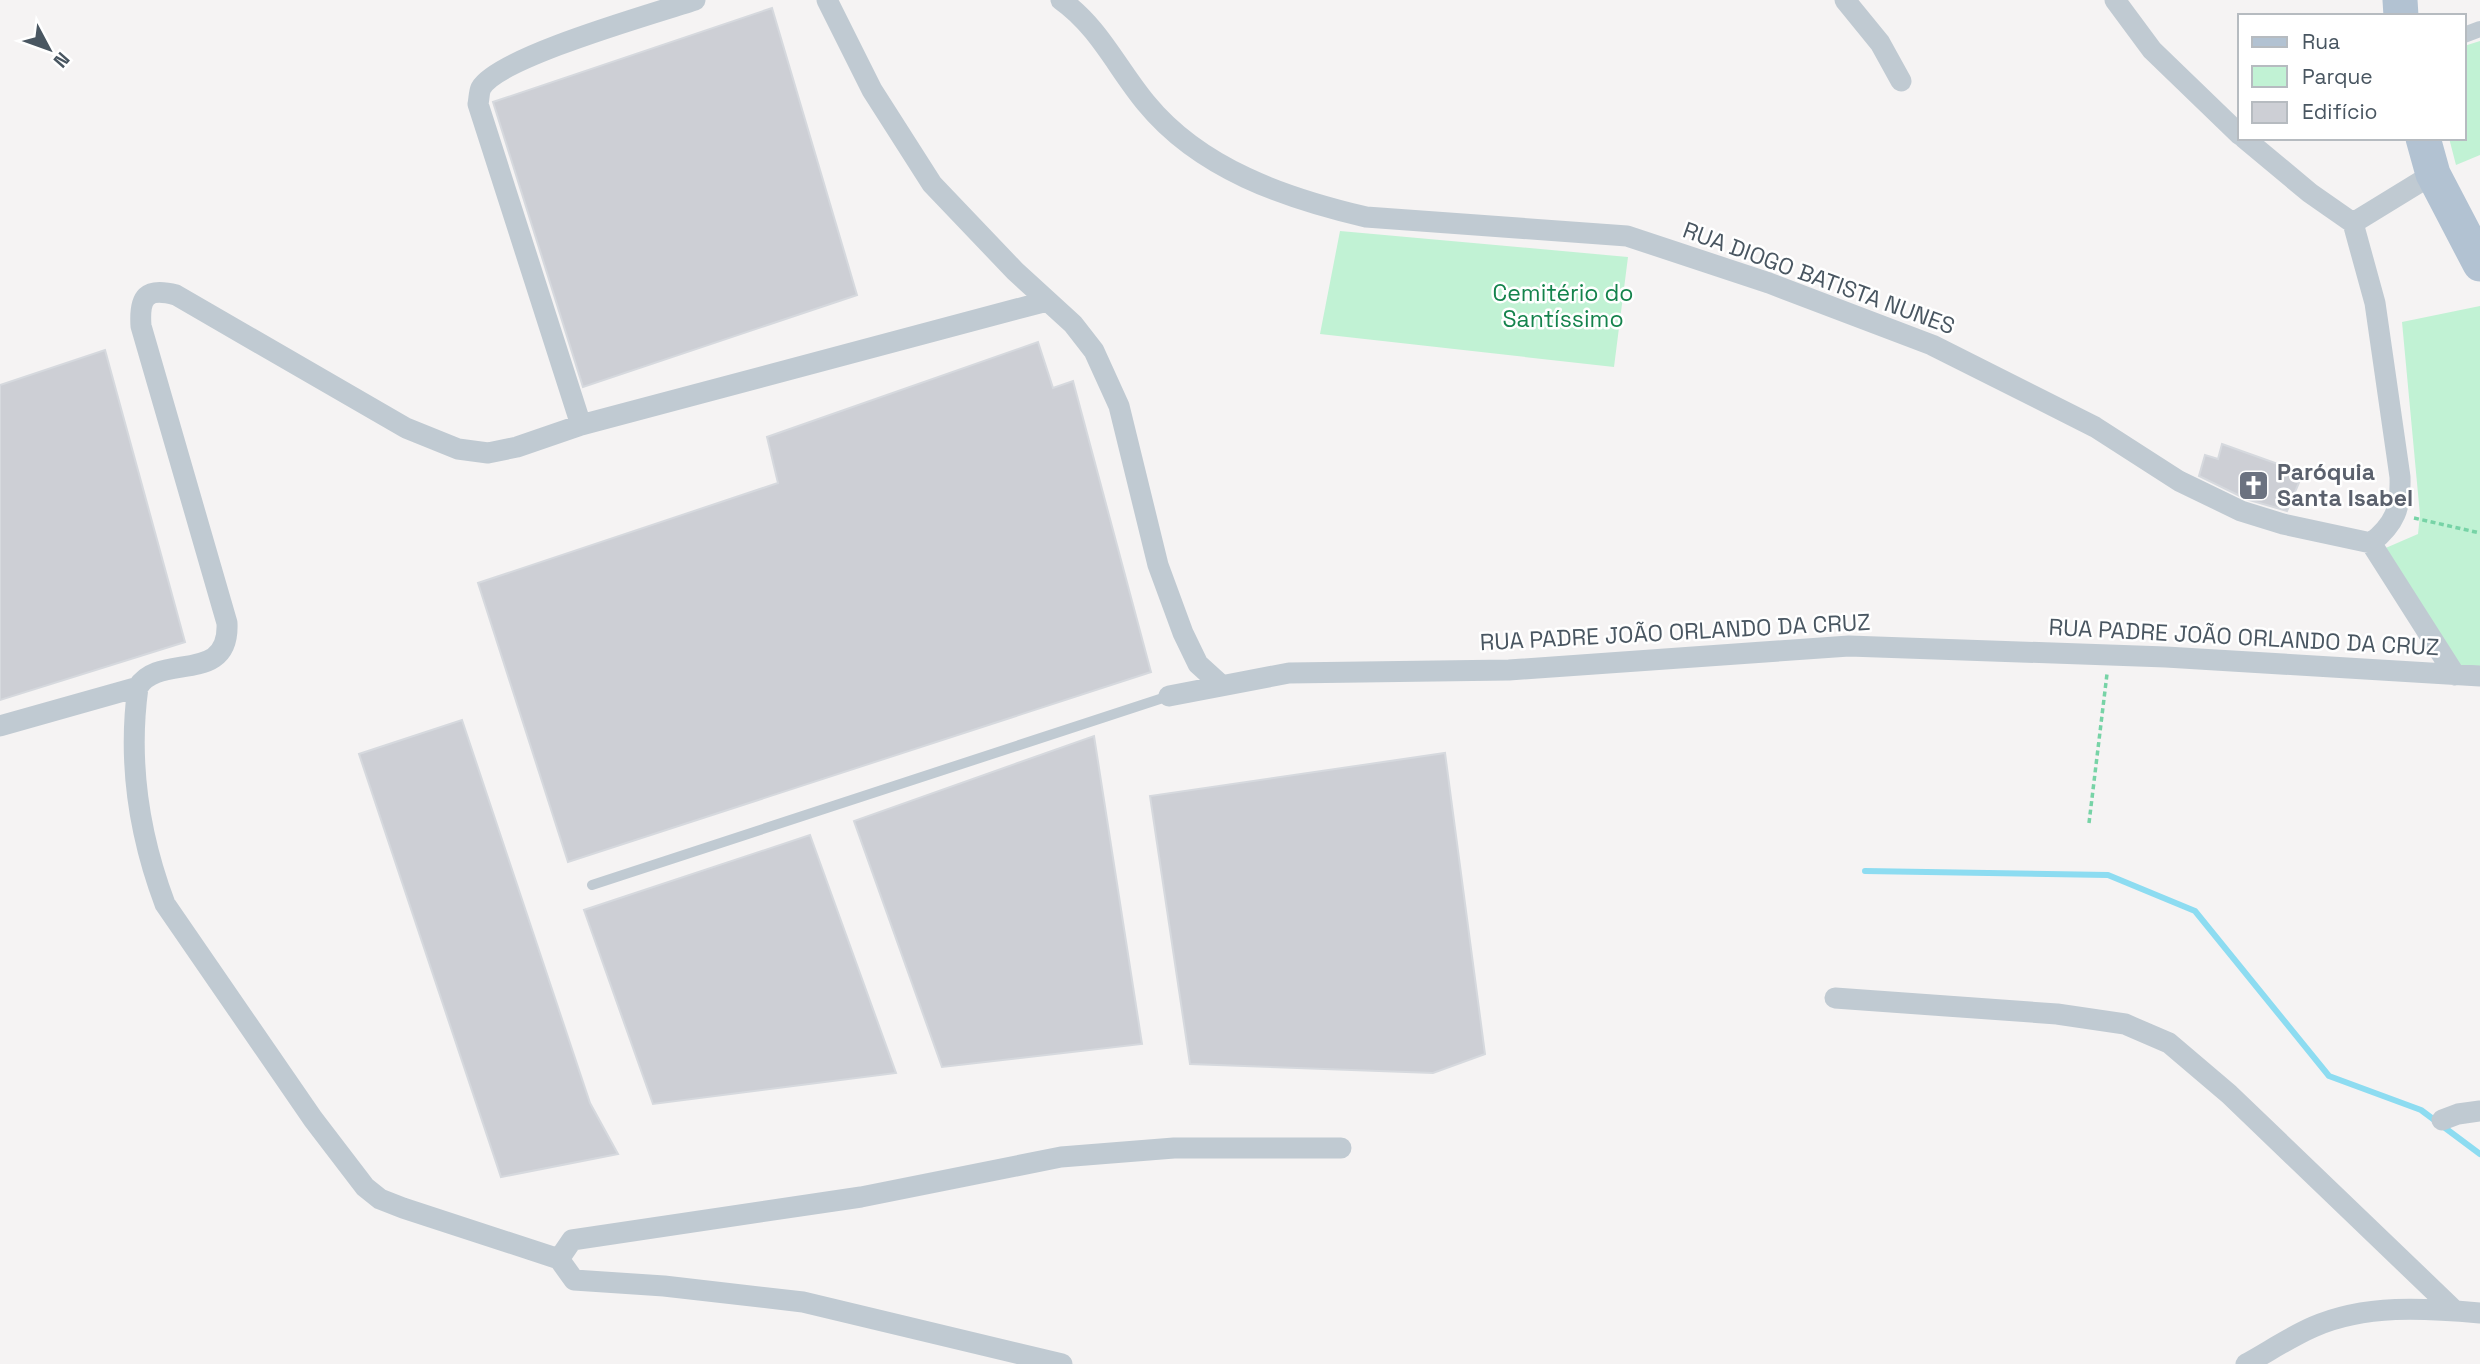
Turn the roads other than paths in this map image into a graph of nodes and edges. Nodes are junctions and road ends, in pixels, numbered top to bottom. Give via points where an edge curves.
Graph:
1 (695, 0) edge
2 (827, 0) edge
3 (1061, 0) edge
4 (1845, 0) edge
5 (2115, 0) edge
6 (1901, 81) dead end
7 (2238, 132) edge
8 (2247, 140) edge
9 (2424, 140) edge
10 (2433, 174) junction
11 (2353, 223) junction
12 (2480, 264) edge
13 (1047, 301) junction
14 (581, 425) junction
15 (2371, 543) junction
16 (2455, 675) junction
17 (2480, 676) edge
18 (1220, 684) junction
19 (138, 687) junction
20 (1168, 696) joint
21 (0, 726) edge
22 (592, 885) dead end
23 (1835, 998) dead end
24 (2480, 1111) edge
25 (2442, 1120) dead end
26 (1341, 1148) dead end
27 (559, 1259) junction
28 (2454, 1310) junction
29 (2480, 1313) edge
30 (1062, 1364) edge
31 (2246, 1364) edge

1 - 14 street via 544,50 481,88 478,104
2 - 13 street via 872,90 932,184
3 - 15 street, RUA DIOGO BATISTA NUNES via 1092,27 1146,103 1177,136 1237,174 1366,216 1627,236 1769,283 1932,345 2095,427 2179,481 2241,511
4 - 6 street via 1880,43
5 - 7 street via 2152,50
8 - 11 street
9 - 10 main road
10 - 11 street
10 - 12 main road
11 - 15 street via 2375,303 2400,477 2398,514
13 - 14 street
13 - 18 street via 1094,351 1119,406 1162,577 1182,633 1198,664
14 - 19 street via 488,453 458,449 406,428 176,295 159,291 146,296 140,305 141,326 228,636 224,647 207,661 157,674
15 - 16 street
16 - 17 street, RUA PADRE JOÃO ORLANDO DA CRUZ
16 - 18 street, RUA PADRE JOÃO ORLANDO DA CRUZ via 1849,646 1508,670 1289,673
18 - 20 street, RUA PADRE JOÃO ORLANDO DA CRUZ
19 - 21 street
19 - 27 street via 135,775 153,872 165,904 351,1172 380,1199
20 - 22 lane
23 - 28 street via 2057,1014 2125,1024 2169,1043 2229,1094
24 - 25 street
26 - 27 street via 1174,1148 1061,1157 861,1197 572,1240
27 - 30 street via 574,1280 803,1302
28 - 29 street
28 - 31 street via 2417,1307 2337,1319

